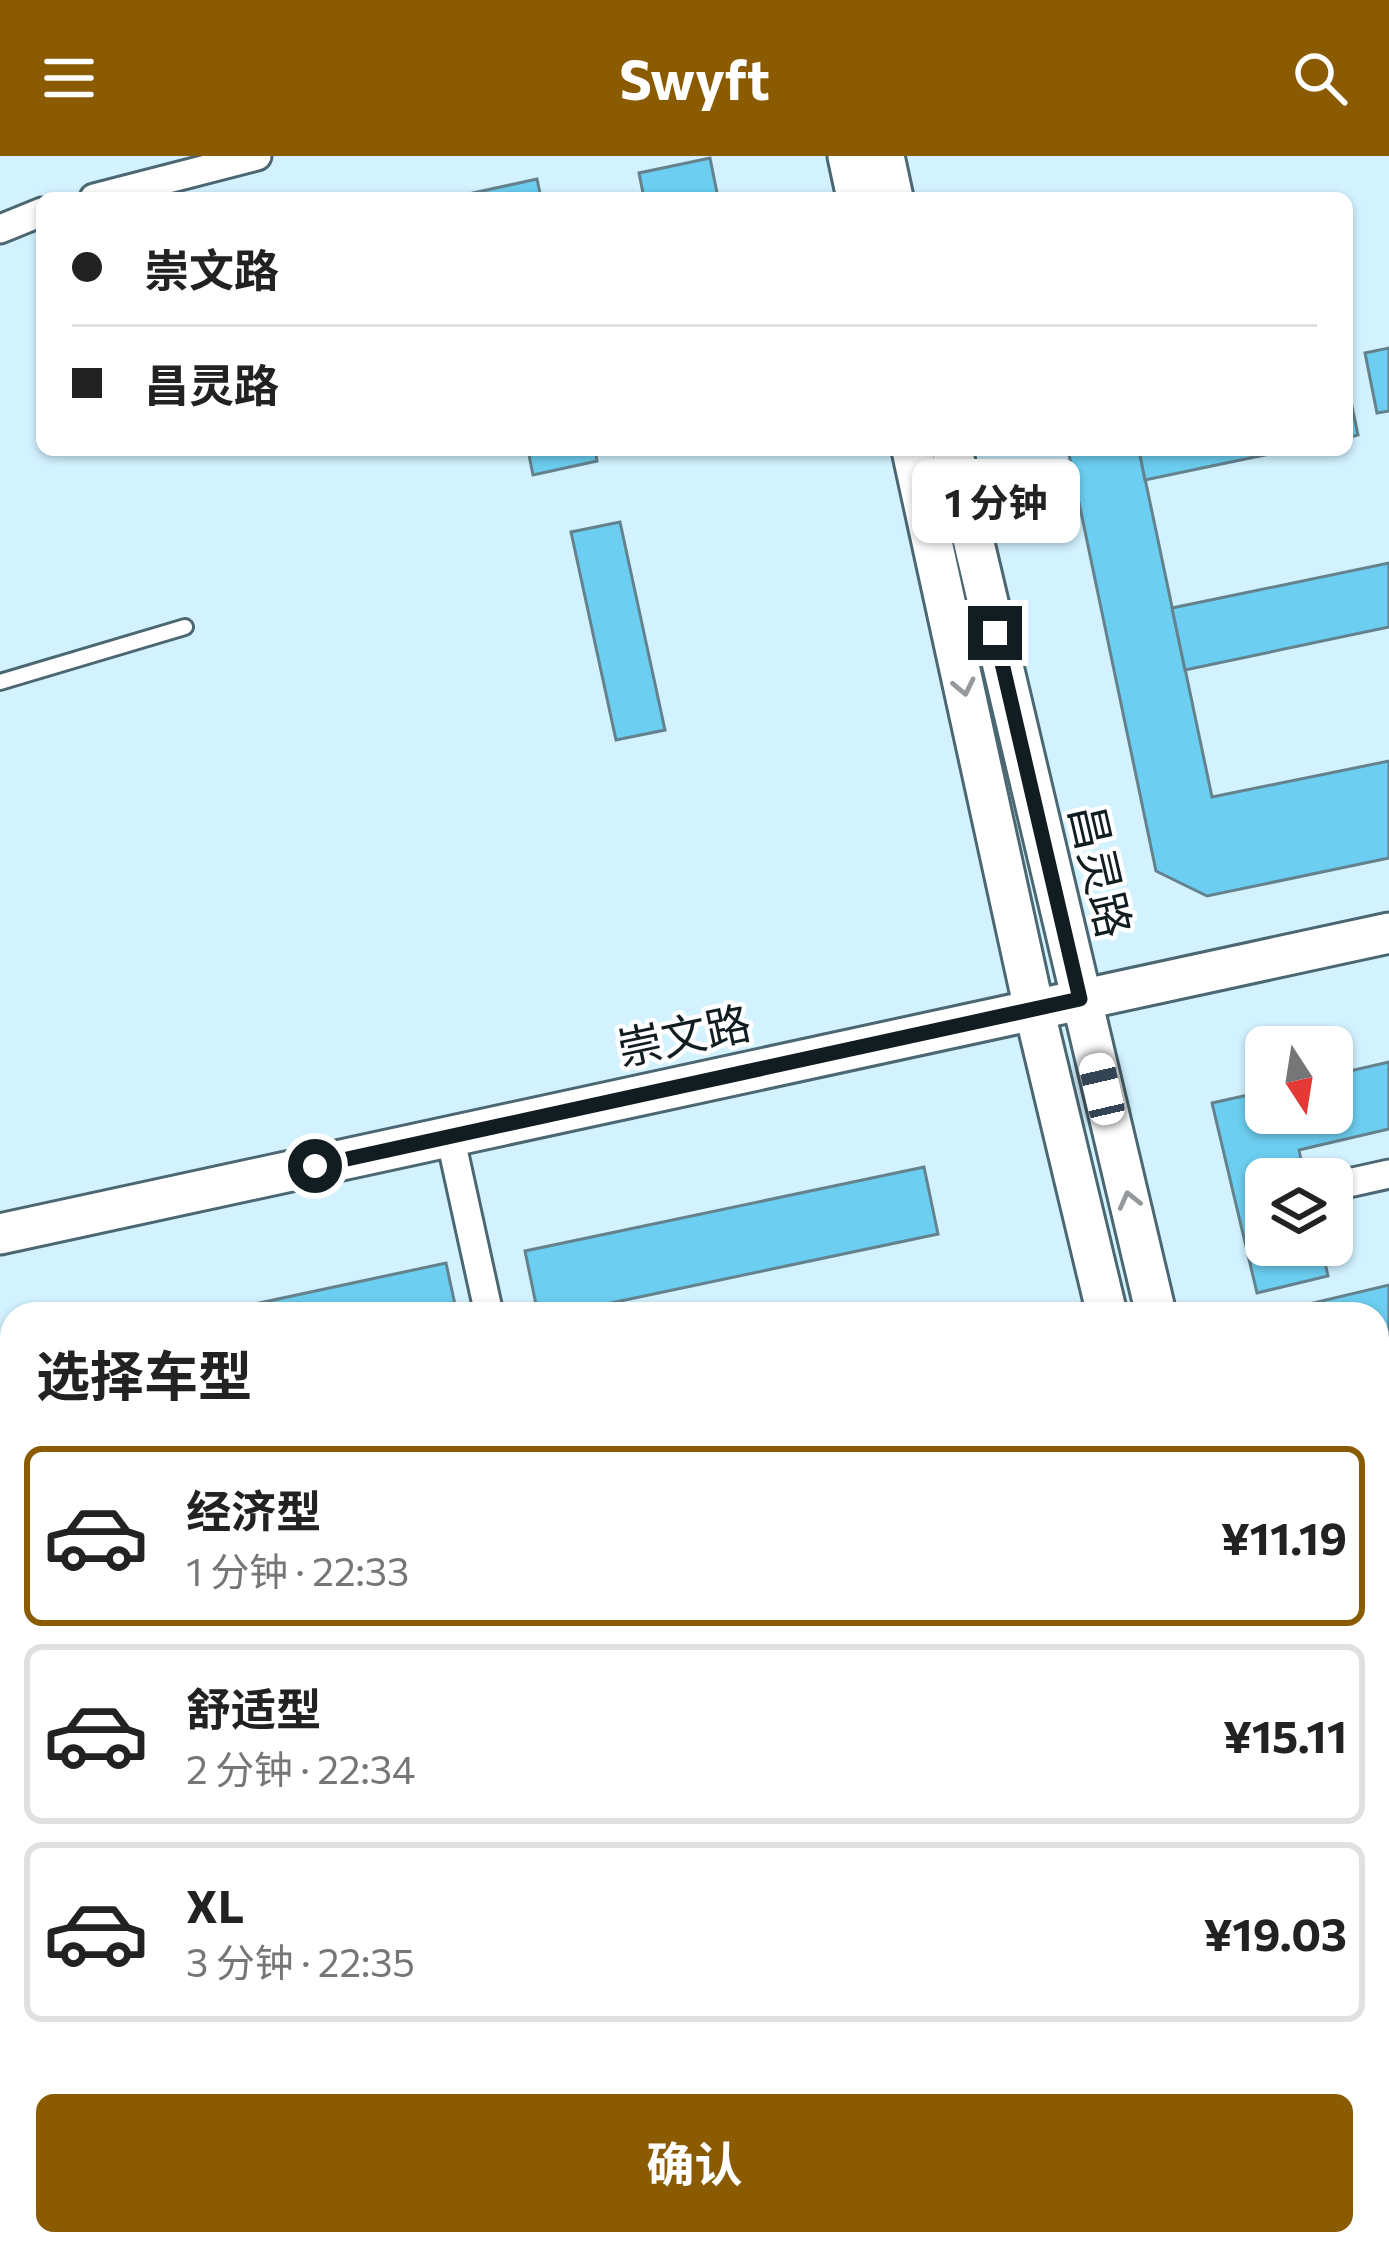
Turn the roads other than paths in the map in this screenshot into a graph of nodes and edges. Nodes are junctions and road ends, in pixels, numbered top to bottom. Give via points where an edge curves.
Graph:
1 (256, 156) edge
2 (848, 156) edge
3 (884, 156) edge
4 (117, 192) edge
5 (856, 192) edge
6 (892, 192) edge
7 (36, 214) edge
8 (0, 229) edge
9 (913, 456) edge
10 (953, 456) edge
11 (185, 627) dead end
12 (0, 682) edge
13 (1389, 932) edge
14 (1080, 999) junction
15 (1034, 1009) junction
16 (450, 1136) junction
17 (1389, 1174) edge
18 (1353, 1182) edge
19 (0, 1234) edge
20 (486, 1302) edge
21 (1104, 1302) edge
22 (1153, 1302) edge

1 - 4 street
2 - 5 main road
3 - 6 main road
7 - 8 street
9 -> 15 main road, 昌灵路
10 - 14 main road, 昌灵路
11 - 12 lane
13 - 14 main road, 崇文路
14 - 15 main road, 崇文路
22 -> 14 main road, 昌灵路
15 - 16 main road, 崇文路
15 - 21 main road, 昌灵路
16 - 19 main road, 崇文路
16 - 20 street
17 - 18 street

